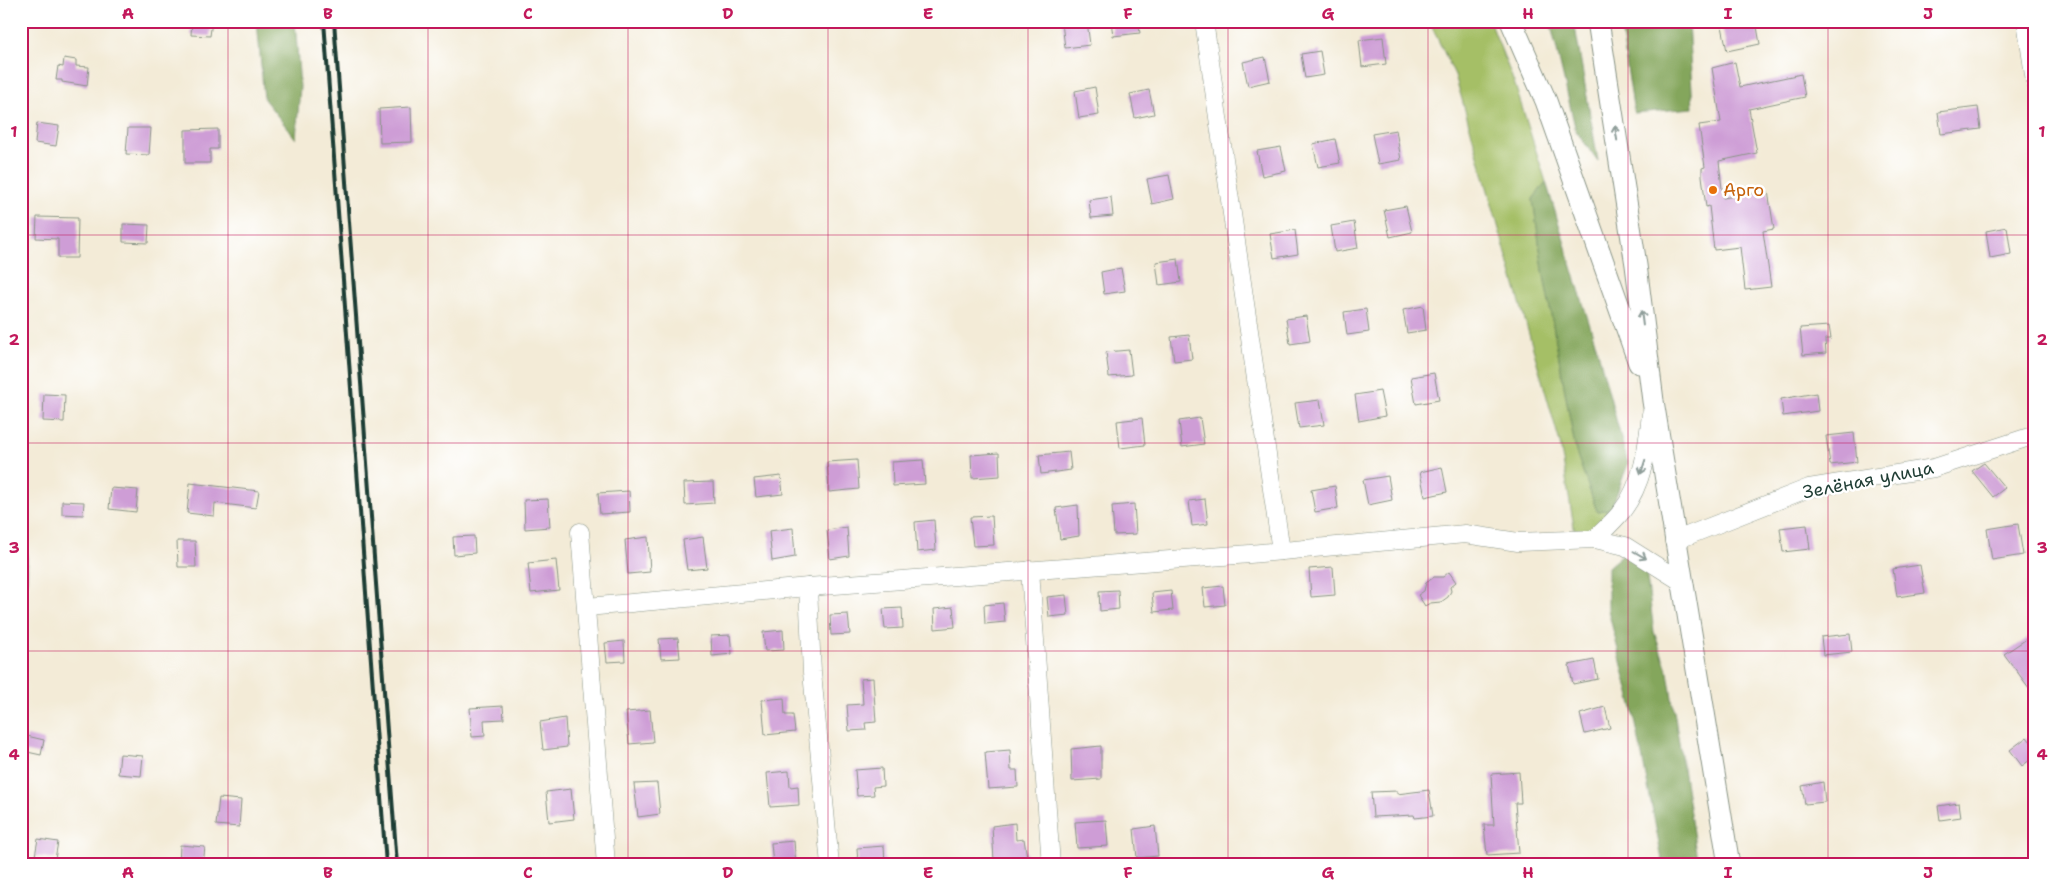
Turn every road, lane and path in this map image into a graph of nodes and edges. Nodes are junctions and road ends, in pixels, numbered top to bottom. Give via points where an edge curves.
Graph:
1 (1204, 21) edge
2 (1511, 21) edge
3 (1598, 21) edge
4 (2026, 21) edge
5 (2035, 82) edge
6 (1653, 401) junction
7 (2035, 435) edge
8 (580, 532) dead end
9 (1595, 539) junction
10 (1674, 541) junction
11 (1281, 551) junction
12 (1030, 570) junction
13 (1682, 582) junction
14 (808, 587) junction
15 (587, 607) junction
16 (606, 865) edge
17 (830, 865) edge
18 (1051, 865) edge
19 (1728, 865) edge

1 - 11 street
2 - 6 main road via 1546,101
6 -> 3 main road via 1636,265
4 - 5 street
6 -> 9 street via 1645,460 1636,487 1622,510
6 - 10 main road
7 - 10 street, Зелёная улица via 1934,468 1809,488
8 - 15 street
9 - 11 street via 1518,542 1465,534
9 -> 13 street via 1626,546
10 - 13 main road
11 - 12 street
12 - 14 street
12 - 18 street
13 - 19 main road
14 - 15 street
14 - 17 street via 812,672
15 - 16 street

